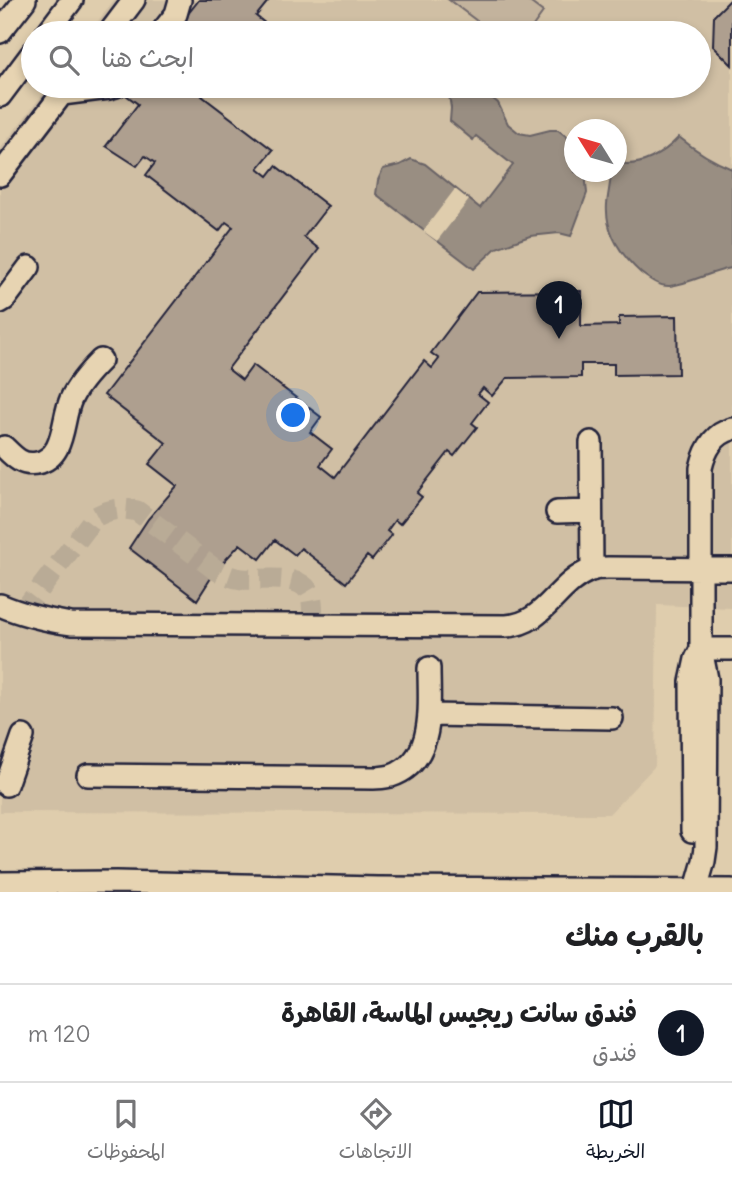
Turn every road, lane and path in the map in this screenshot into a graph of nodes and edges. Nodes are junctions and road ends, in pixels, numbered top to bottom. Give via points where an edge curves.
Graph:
1 (24, 0) edge
2 (72, 0) edge
3 (134, 0) edge
4 (180, 0) edge
5 (56, 21) edge
6 (117, 21) edge
7 (170, 21) edge
8 (0, 32) edge
9 (21, 67) edge
10 (0, 96) edge
11 (59, 98) edge
12 (0, 175) edge
13 (29, 267) dead end
14 (0, 302) edge
15 (101, 360) dead end
16 (732, 429) edge
17 (591, 442) dead end
18 (4, 447) dead end
19 (591, 516) junction
20 (557, 517) dead end
21 (700, 569) junction
22 (732, 569) edge
23 (592, 570) junction
24 (0, 605) edge
25 (701, 649) junction
26 (732, 649) edge
27 (429, 668) dead end
28 (429, 715) junction
29 (612, 718) dead end
30 (23, 736) dead end
31 (88, 775) dead end
32 (6, 785) dead end
33 (0, 883) edge
34 (371, 890) edge
35 (732, 890) edge
36 (696, 891) edge

1 - 8 street
2 - 5 street
3 - 6 street
4 - 7 street
9 - 10 street
11 - 12 street
13 - 14 street
15 - 18 street via 72,398 53,455 33,464 21,463
16 - 21 street via 705,451 701,468
17 - 19 street
19 - 20 street
19 - 23 street
21 - 22 street
21 - 23 street
21 - 25 street
23 - 24 street via 529,621 506,626 71,624
25 - 26 street
25 - 36 street via 707,678 706,847
27 - 28 street
28 - 29 street
28 - 31 street via 419,755 391,776
30 - 32 street
33 - 34 street
34 - 36 street
35 - 36 street

